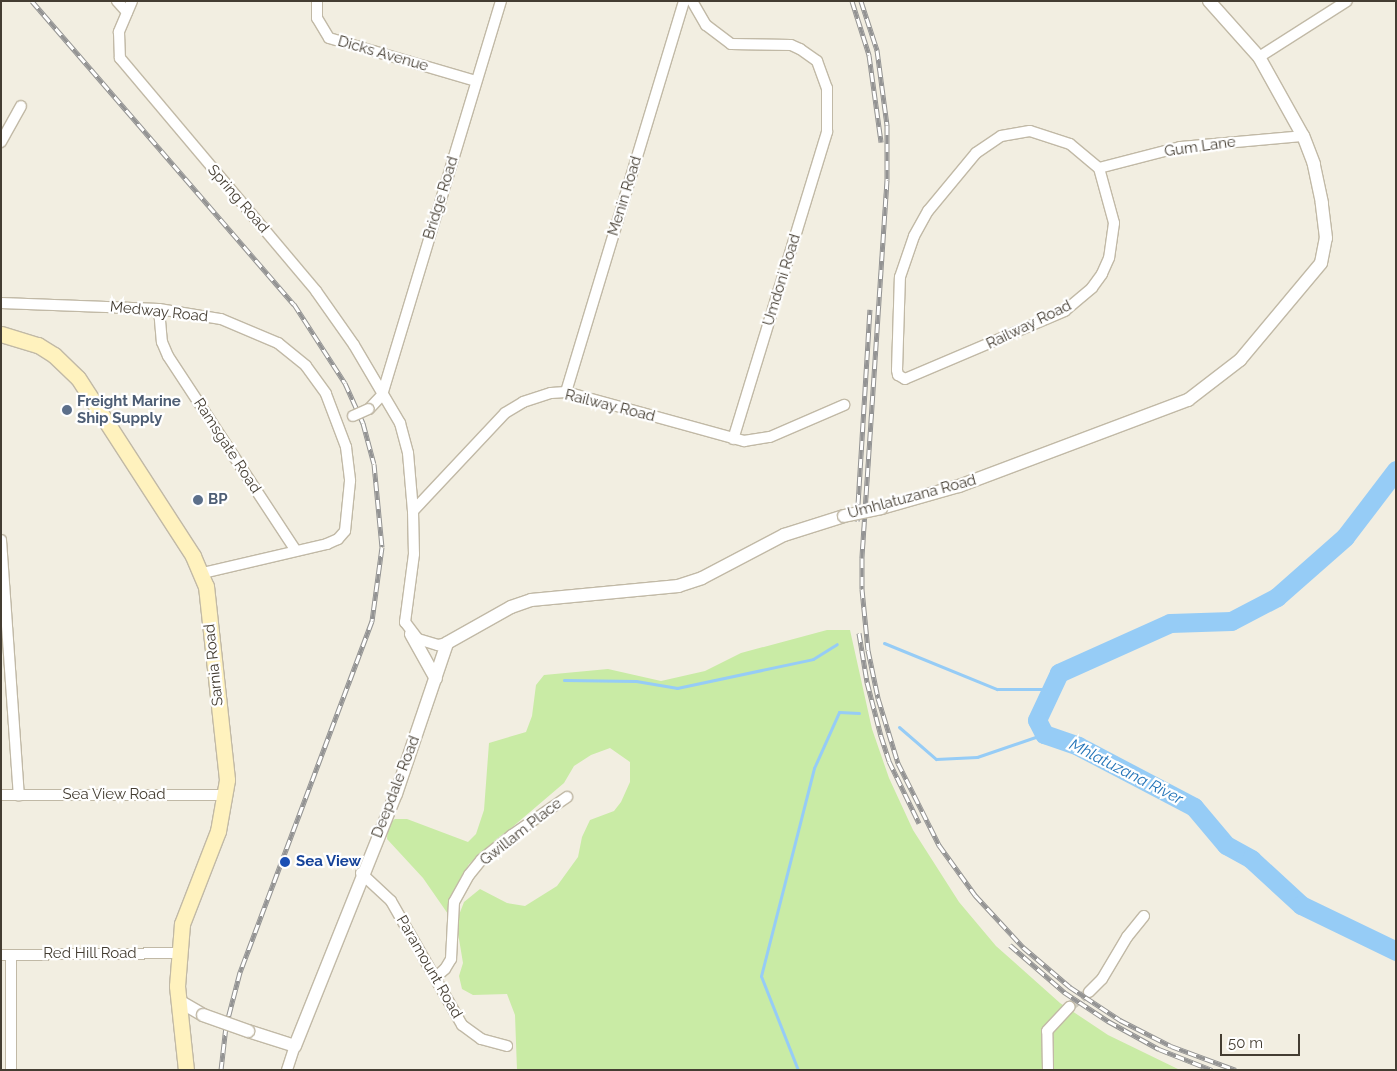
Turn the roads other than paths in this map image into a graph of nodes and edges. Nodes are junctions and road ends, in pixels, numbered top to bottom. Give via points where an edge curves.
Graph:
1 (117, 1) edge
2 (132, 1) edge
3 (317, 1) edge
4 (501, 1) edge
5 (684, 1) edge
6 (692, 1) edge
7 (1209, 1) edge
8 (1347, 1) edge
9 (127, 12) junction
10 (1259, 57) junction
11 (476, 81) junction
12 (21, 106) dead end
13 (1303, 136) junction
14 (1, 142) edge
15 (1099, 168) junction
16 (1, 303) edge
17 (159, 310) junction
18 (1, 334) edge
19 (566, 392) junction
20 (382, 395) junction
21 (844, 405) dead end
22 (339, 422) junction
23 (733, 439) junction
24 (414, 511) junction
25 (1, 540) edge
26 (296, 551) junction
27 (202, 573) junction
28 (3, 591) edge
29 (411, 634) junction
30 (447, 643) junction
31 (436, 679) junction
32 (1, 795) edge
33 (226, 795) junction
34 (19, 796) junction
35 (567, 797) dead end
36 (362, 872) junction
37 (1144, 916) dead end
38 (178, 953) junction
39 (6, 955) edge
40 (436, 976) junction
41 (1089, 992) tunnel mouth
42 (179, 1001) junction
43 (1069, 1007) tunnel mouth
44 (295, 1046) junction
45 (507, 1046) dead end
46 (11, 1070) edge
47 (186, 1070) edge
48 (287, 1070) edge
49 (1048, 1070) edge

1 - 9 street
2 - 9 street, Spring Road
3 - 11 street, Dicks Avenue via 316,18 329,38
4 - 11 street, Bridge Road
5 - 19 street, Menin Road
6 - 23 street, Umdoni Road via 706,26 724,40 738,46 791,46 816,61 827,88 829,120
7 - 10 street, Umhlatuzana Road
8 - 10 street
9 - 20 street, Spring Road via 118,45 120,58 316,291 354,345
10 - 13 street, Umhlatuzana Road
11 - 20 street, Bridge Road
12 - 14 street
13 - 15 street, Gum Lane via 1180,147
13 - 30 street, Umhlatuzana Road, bridge via 1314,164 1322,203 1325,252 1321,263 1240,360 1188,400 959,486 784,535 702,578 678,586 532,600 512,607
15 - 15 street, Railway Road via 1114,231 1109,258 1092,288 1065,311 1034,325 909,380 898,375 900,277 906,253 928,211 967,162 1001,136 1030,131 1070,144
16 - 17 street, Medway Road
17 - 22 street, Medway Road via 221,319 278,343 306,366 326,394
17 - 26 street, Ramsgate Road via 162,342 168,356
18 - 27 main road, Sarnia Road via 38,345 78,378
19 - 23 street, Railway Road
19 - 24 street, Railway Road via 535,397 505,413
20 - 22 street, bridge via 369,409
20 - 24 street via 400,423 408,453
21 - 23 street, Railway Road via 770,437 744,441
22 - 26 street, Medway Road via 350,480 345,531 327,544
24 - 29 street via 414,554 404,614
25 - 28 street
26 - 27 street, Medway Road
27 - 33 main road, Sarnia Road
28 - 34 street
29 - 30 street via 426,643
29 - 31 street
30 - 31 street, Deepdale Road
31 - 36 street, Deepdale Road via 396,794
32 - 34 street, Sea View Road
33 - 34 street, Sea View Road
33 - 38 main road, Sarnia Road via 218,831 186,908
35 - 40 street, Gwillam Place via 496,848 469,875 454,902 450,959 446,969
36 - 40 street, Paramount Road via 391,901
36 - 44 street, Deepdale Road
37 - 41 street via 1127,937 1102,980
38 - 39 street, Red Hill Road
38 - 42 main road, Sarnia Road
39 - 46 street
40 - 45 street, Paramount Road via 462,1026 471,1034
42 - 44 street, bridge via 203,1015
42 - 47 main road, Sarnia Road
43 - 49 street via 1047,1031
44 - 48 street, Deepdale Road

